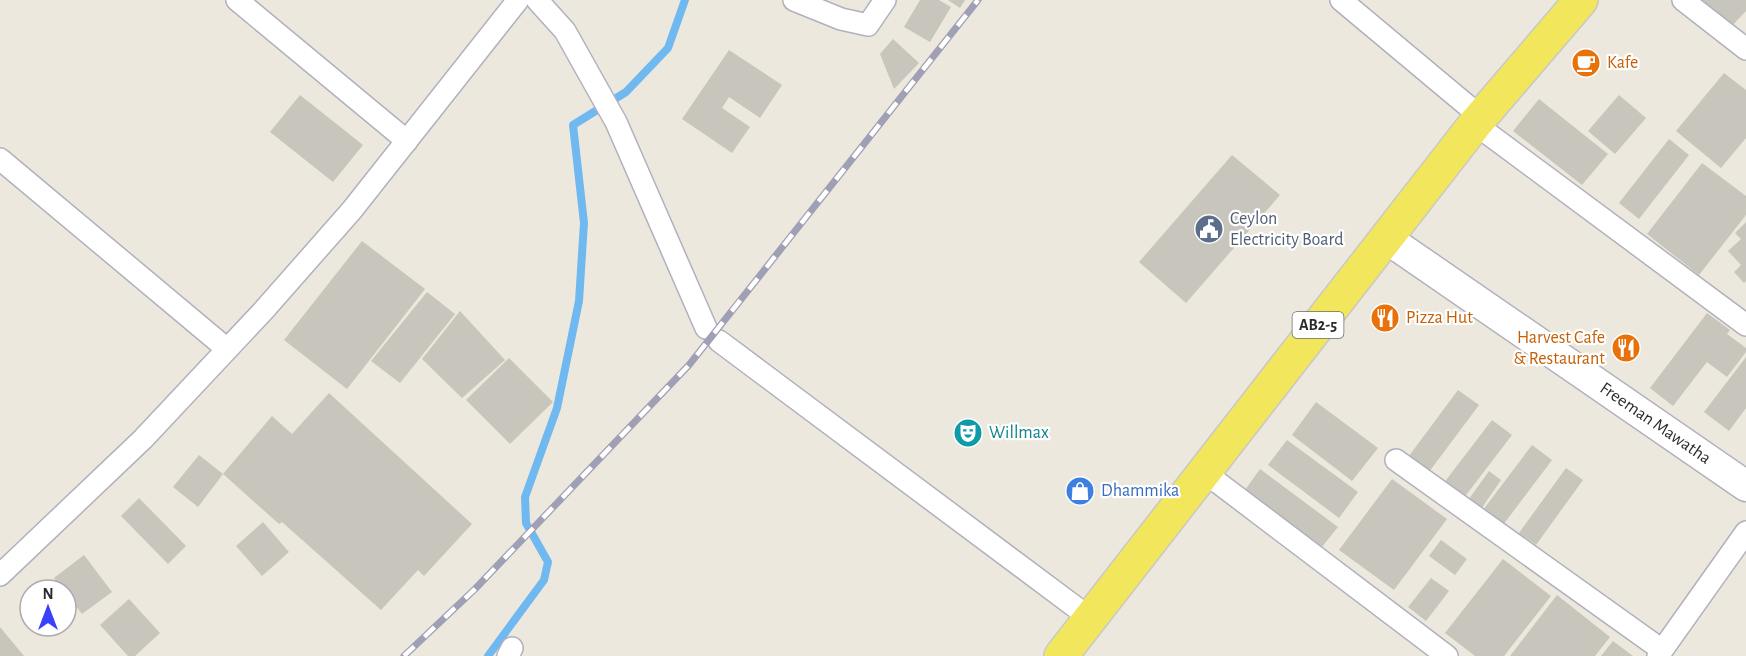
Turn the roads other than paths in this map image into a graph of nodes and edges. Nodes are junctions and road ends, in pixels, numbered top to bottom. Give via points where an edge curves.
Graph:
1 (237, 0) edge
2 (518, 0) edge
3 (537, 0) edge
4 (794, 0) edge
5 (885, 0) edge
6 (1341, 0) edge
7 (1581, 0) edge
8 (1683, 0) edge
9 (258, 7) edge
10 (1746, 50) edge
11 (1478, 121) junction
12 (407, 141) junction
13 (0, 159) edge
14 (1386, 238) junction
15 (1746, 325) edge
16 (227, 349) junction
17 (1396, 460) dead end
18 (1204, 472) junction
19 (1746, 486) edge
20 (1746, 532) edge
21 (0, 575) edge
22 (1090, 618) junction
23 (1660, 653) edge
24 (1061, 656) edge
25 (1447, 656) edge

1 - 9 street
2 - 12 street
3 - 22 street via 565,31 616,122 713,334
4 - 5 street via 868,25
6 - 11 street
7 - 11 main road, AB2-5
8 - 10 street
9 - 12 street
11 - 14 main road, AB2-5
11 - 15 street
12 - 16 street via 352,210
13 - 16 street
14 - 18 main road, AB2-5
14 - 19 street, Freeman Mawatha
16 - 21 street via 143,439
17 - 23 street
18 - 22 main road, AB2-5
18 - 25 street
20 - 23 street
22 - 24 main road, AB2-5

